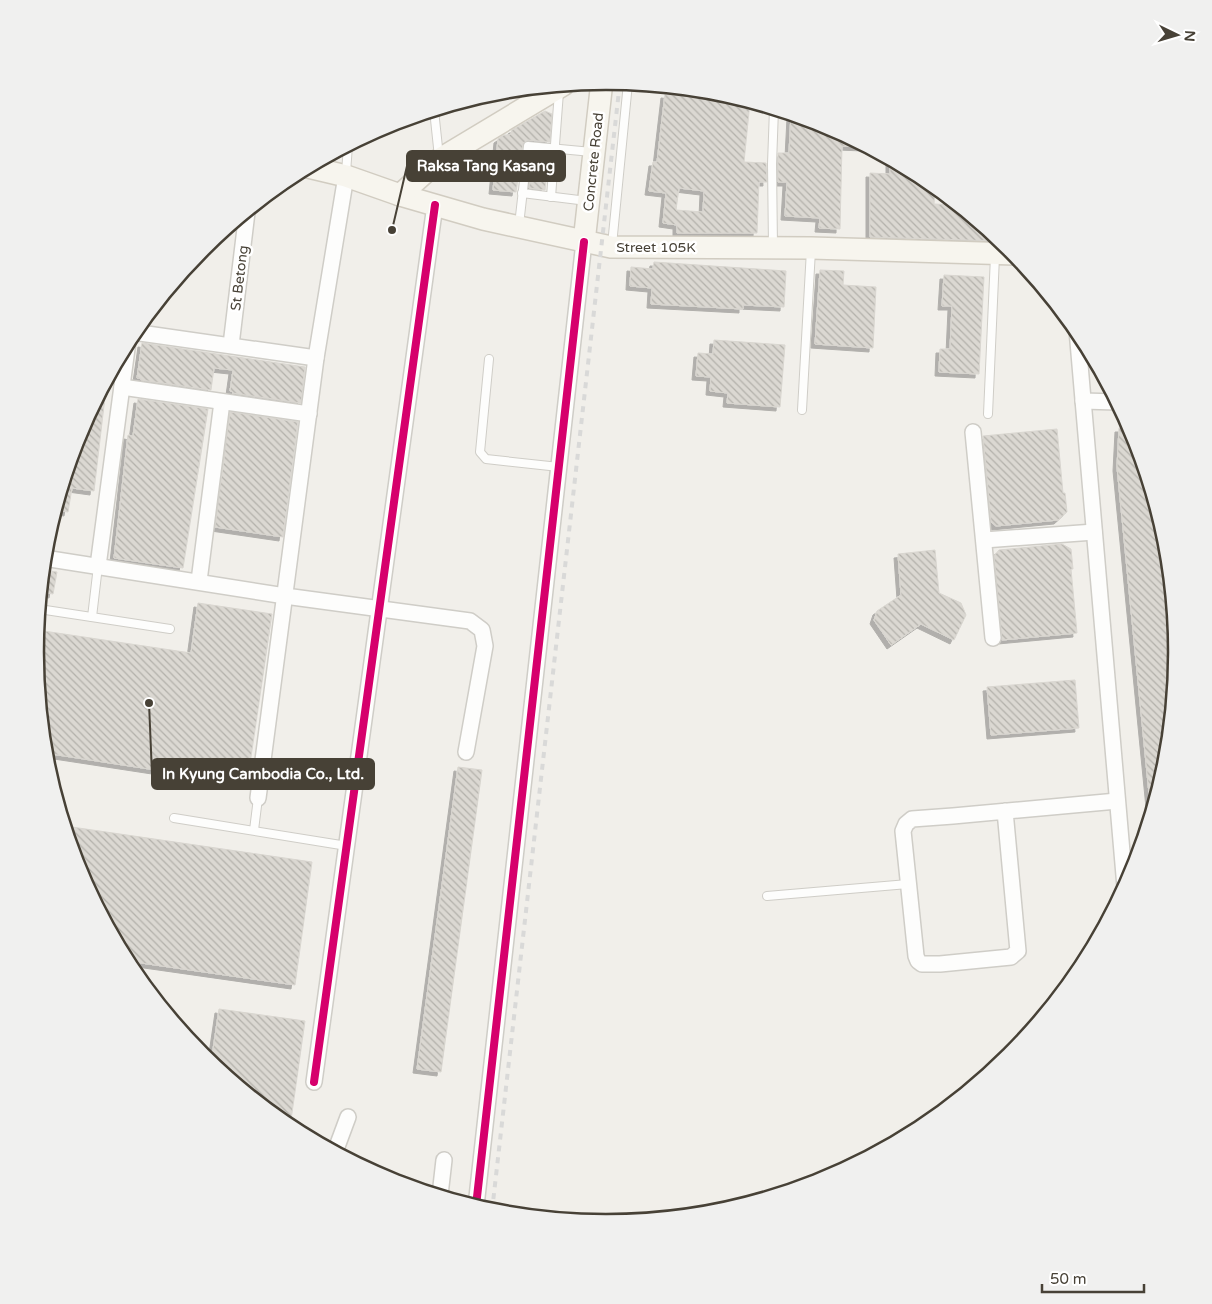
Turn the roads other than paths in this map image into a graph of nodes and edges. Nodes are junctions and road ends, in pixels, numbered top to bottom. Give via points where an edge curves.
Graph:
1 (601, 90) edge
2 (627, 91) edge
3 (561, 92) edge
4 (550, 93) edge
5 (774, 116) edge
6 (435, 117) edge
7 (555, 149) junction
8 (594, 152) junction
9 (348, 153) edge
10 (440, 159) junction
11 (318, 169) edge
12 (346, 176) junction
13 (522, 193) junction
14 (400, 194) junction
15 (551, 197) junction
16 (589, 201) junction
17 (435, 206) junction
18 (246, 220) edge
19 (518, 227) junction
20 (584, 242) junction
21 (612, 247) junction
22 (773, 248) junction
23 (811, 248) junction
24 (1004, 254) edge
25 (1005, 254) edge
26 (144, 333) edge
27 (231, 345) junction
28 (1078, 347) edge
29 (316, 358) junction
30 (489, 359) dead end
31 (125, 361) edge
32 (122, 388) junction
33 (1083, 401) junction
34 (222, 402) junction
35 (1109, 402) edge
36 (802, 410) dead end
37 (309, 414) junction
38 (988, 414) dead end
39 (973, 432) dead end
40 (559, 468) junction
41 (1094, 532) junction
42 (984, 540) junction
43 (52, 559) edge
44 (98, 566) junction
45 (199, 582) junction
46 (285, 596) junction
47 (379, 608) junction
48 (46, 610) edge
49 (92, 617) junction
50 (170, 629) dead end
51 (994, 638) dead end
52 (466, 752) dead end
53 (258, 798) joint
54 (1117, 801) junction
55 (1005, 811) junction
56 (174, 818) dead end
57 (254, 830) junction
58 (346, 846) junction
59 (1123, 870) edge
60 (908, 884) junction
61 (767, 896) dead end
62 (314, 1082) dead end
63 (348, 1117) dead end
64 (337, 1146) edge
65 (444, 1160) dead end
66 (441, 1189) edge
67 (477, 1199) edge

1 - 8 main road, Concrete Road
2 - 21 lane
3 - 7 lane
4 - 10 main road
5 - 22 lane
6 - 10 lane
7 - 8 lane
7 - 13 lane via 528,146
7 - 15 lane
8 - 16 main road, Concrete Road
9 - 12 lane
10 - 14 main road
11 - 12 main road, Street 105K
12 - 14 main road, Street 105K
12 - 29 street
13 - 15 lane
13 - 19 lane
14 - 17 main road, Street 105K
15 - 16 lane
16 - 20 main road, Concrete Road
17 - 19 main road, Street 105K
17 - 47 street
18 - 27 street, St Betong
19 - 20 main road, Street 105K
20 - 21 main road, Street 105K
20 - 40 street
21 - 22 main road, Street 105K
22 - 23 main road, Street 105K
23 - 24 main road, Street 105K
23 - 36 lane
25 - 38 lane
26 - 27 street
27 - 29 street
28 - 33 street
29 - 37 street
30 - 40 lane via 480,452 486,459
31 - 32 street
32 - 34 street
32 - 44 street
33 - 35 street
33 - 41 street
34 - 37 street
34 - 45 street
37 - 46 street
39 - 42 street
40 - 67 street
41 - 42 street
41 - 54 street
42 - 51 street
43 - 44 street
44 - 45 street
44 - 49 lane
45 - 46 street
46 - 47 street
46 - 53 street
47 - 52 street via 470,620 482,630 485,646
47 - 58 street
48 - 49 lane
49 - 50 lane
53 - 57 lane
54 - 55 street
54 - 59 street
55 - 60 street via 912,819 903,831
55 - 60 street via 1018,949 1015,956 922,964 916,956
56 - 57 lane
57 - 58 lane
58 - 62 street
60 - 61 lane
63 - 64 street
65 - 66 street

